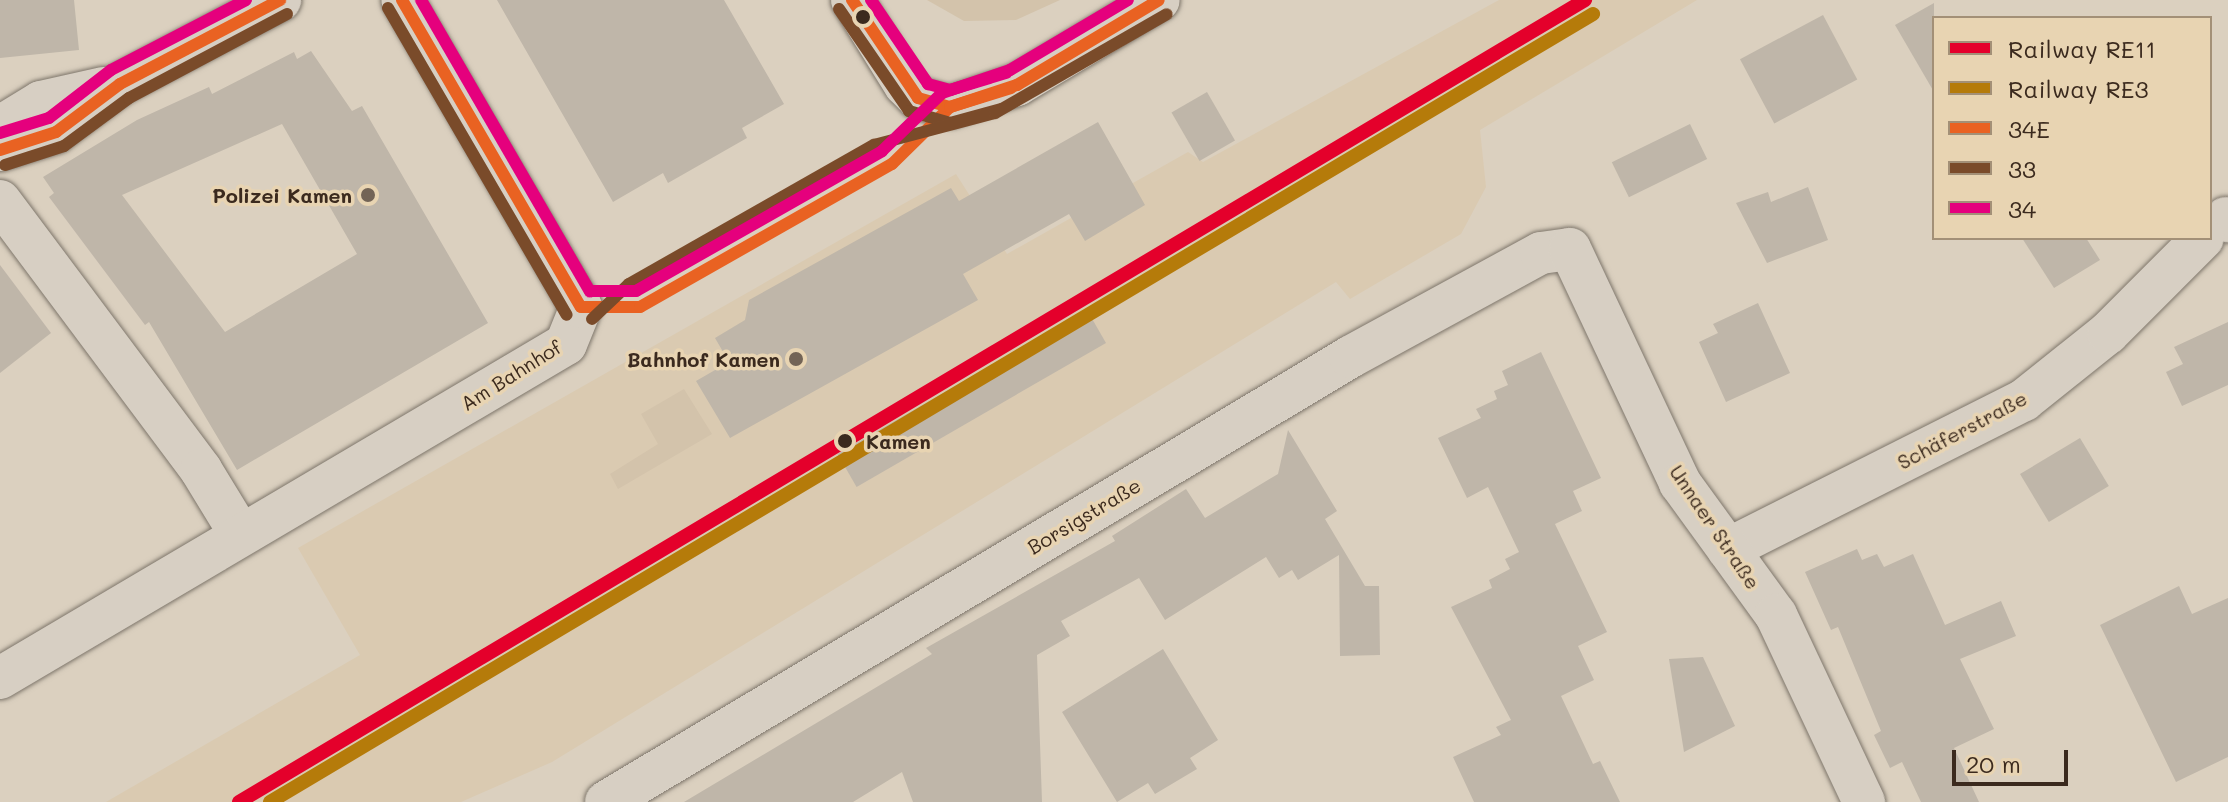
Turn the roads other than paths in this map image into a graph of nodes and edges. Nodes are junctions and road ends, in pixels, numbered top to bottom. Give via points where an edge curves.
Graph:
1 (280, 0) edge
2 (402, 0) edge
3 (852, 0) edge
4 (1159, 0) edge
5 (120, 84) junction
6 (0, 127) edge
7 (0, 150) edge
8 (0, 201) edge
9 (2204, 240) edge
10 (1570, 249) joint
11 (240, 534) junction
12 (1728, 549) junction
13 (0, 678) edge
14 (606, 802) edge
15 (1864, 802) edge

1 - 5 street
2 - 11 street, Am Bahnhof via 581,307 566,344
3 - 4 street via 905,85 918,98 950,107 1017,85
5 - 6 street via 41,102
5 - 7 street via 56,132
8 - 11 street via 201,470
9 - 12 street, Schäferstraße via 2108,333 2024,400
10 - 12 street, Unnaer Straße via 1680,483
10 - 14 street, Borsigstraße via 1541,253 1350,357
11 - 13 street, Am Bahnhof
12 - 15 street, Unnaer Straße via 1776,615

